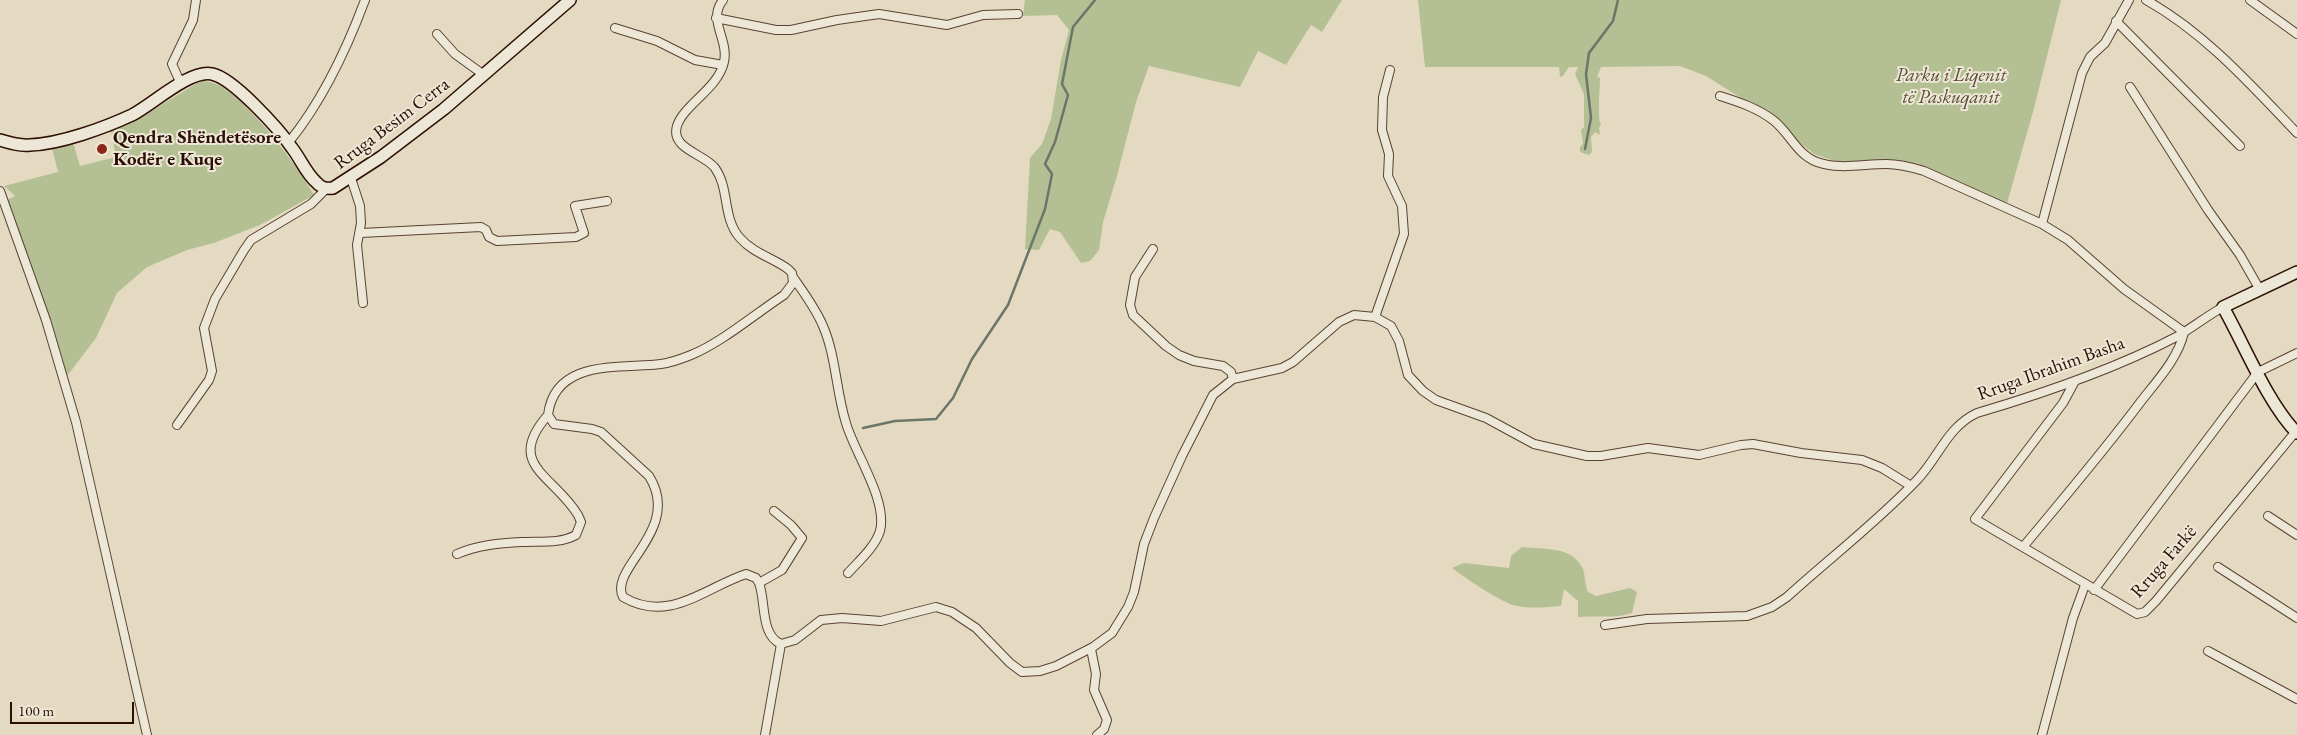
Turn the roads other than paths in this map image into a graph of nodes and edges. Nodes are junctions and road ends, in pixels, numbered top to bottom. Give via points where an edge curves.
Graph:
1 (196, 0) edge
2 (365, 0) edge
3 (570, 0) edge
4 (723, 0) edge
5 (2128, 0) edge
6 (2146, 0) edge
7 (2250, 0) edge
8 (1018, 14) dead end
9 (716, 18) junction
10 (2116, 22) junction
11 (615, 28) dead end
12 (437, 34) dead end
13 (2297, 34) edge
14 (723, 65) junction
15 (1390, 70) dead end
16 (484, 75) junction
17 (180, 84) junction
18 (2130, 88) dead end
19 (1720, 96) dead end
20 (2297, 133) edge
21 (0, 140) edge
22 (288, 142) junction
23 (2240, 146) dead end
24 (352, 178) junction
25 (326, 189) junction
26 (0, 191) edge
27 (607, 202) dead end
28 (2042, 224) junction
29 (361, 232) junction
30 (1153, 249) dead end
31 (2297, 272) edge
32 (794, 277) junction
33 (2260, 290) junction
34 (363, 303) dead end
35 (2223, 307) junction
36 (1375, 317) junction
37 (2184, 332) junction
38 (2297, 353) edge
39 (2258, 372) junction
40 (1233, 379) junction
41 (2075, 381) junction
42 (548, 415) junction
43 (177, 425) dead end
44 (2297, 431) edge
45 (1911, 486) junction
46 (774, 512) dead end
47 (2268, 516) dead end
48 (2297, 535) edge
49 (2023, 548) junction
50 (457, 554) dead end
51 (2218, 567) dead end
52 (848, 573) dead end
53 (759, 583) junction
54 (2085, 585) junction
55 (2094, 590) junction
56 (2297, 618) edge
57 (1605, 625) dead end
58 (781, 644) junction
59 (1091, 649) junction
60 (2208, 651) dead end
61 (2297, 699) edge
62 (147, 735) edge
63 (765, 735) edge
64 (1097, 735) edge
65 (2042, 735) edge

1 - 17 street via 193,20 172,64
2 - 22 street via 322,94
3 - 16 street, Rruga Besim Cerra
4 - 9 street via 716,11
5 - 10 street
6 - 20 street via 2219,53
7 - 13 street
8 - 9 street via 983,15 947,25 879,14 791,30
9 - 14 street via 724,51
10 - 23 street
10 - 28 street via 2082,72
11 - 14 street via 657,41 695,60
12 - 16 street via 455,54
14 - 32 street via 715,80 679,121 676,133 682,145 714,167 722,183 736,233 749,246 788,269
15 - 36 street via 1383,97 1382,130 1389,154 1388,176 1402,206 1404,234
16 - 24 street, Rruga Besim Cerra
17 - 21 street, Rruga Besim Cerra via 134,114 78,134 44,144
17 - 22 street, Rruga Besim Cerra via 200,74 215,74 223,78
18 - 33 street
19 - 28 street via 1755,108 1773,120 1806,156 1816,162 1906,166
22 - 25 street, Rruga Besim Cerra via 315,181
24 - 25 street, Rruga Besim Cerra
24 - 29 street via 360,206
25 - 43 street via 311,204 256,237 244,250 206,318 204,338 212,371
26 - 62 street via 46,320 76,422
27 - 29 street via 575,206 584,228 581,236 576,237 497,241 481,227
28 - 37 street via 2068,240 2124,289
29 - 34 street via 357,245
30 - 40 street via 1135,277 1130,300 1133,315 1179,355 1223,366
31 - 33 street
32 - 42 street via 784,295 693,354 664,364 603,367 580,374 559,389 552,398
32 - 52 street via 828,338 846,422 881,517 880,531
33 - 35 street
35 - 37 street, Rruga Ibrahim Basha
35 - 39 street
36 - 40 street via 1347,318 1282,368
36 - 45 street via 1384,320 1396,333 1408,375 1423,391 1436,400 1486,418 1534,444 1587,456 1648,448 1699,456 1753,444 1862,460
37 - 41 street, Rruga Ibrahim Basha
37 - 49 street via 2178,347 2109,444
38 - 39 street
39 - 44 street via 2281,413
39 - 55 street
40 - 59 street via 1213,395 1182,456 1144,544 1128,607 1112,633
41 - 45 street, Rruga Ibrahim Basha via 1964,420 1948,435 1926,470
41 - 49 street, Rruga Farkë via 2063,403 1974,519
42 - 50 street via 532,436 530,453 538,469 578,515 581,522 576,535 560,541 475,547
42 - 53 street via 554,424 601,432 653,482 657,501 655,525 622,581 623,597 635,603 668,607 746,574
44 - 55 street, Rruga Farkë via 2145,612 2132,613
45 - 57 street, Rruga Ibrahim Basha via 1786,597 1760,613 1732,617 1647,619
46 - 53 street via 802,538 782,570
47 - 48 street
49 - 54 street, Rruga Farkë
51 - 56 street
53 - 58 street via 769,632
54 - 55 street, Rruga Farkë
54 - 65 street via 2068,635
58 - 59 street via 795,640 821,620 880,621 936,606 976,628 1010,664 1022,672 1056,666
58 - 63 street
59 - 64 street via 1096,674 1094,690 1106,720 1104,729
60 - 61 street

